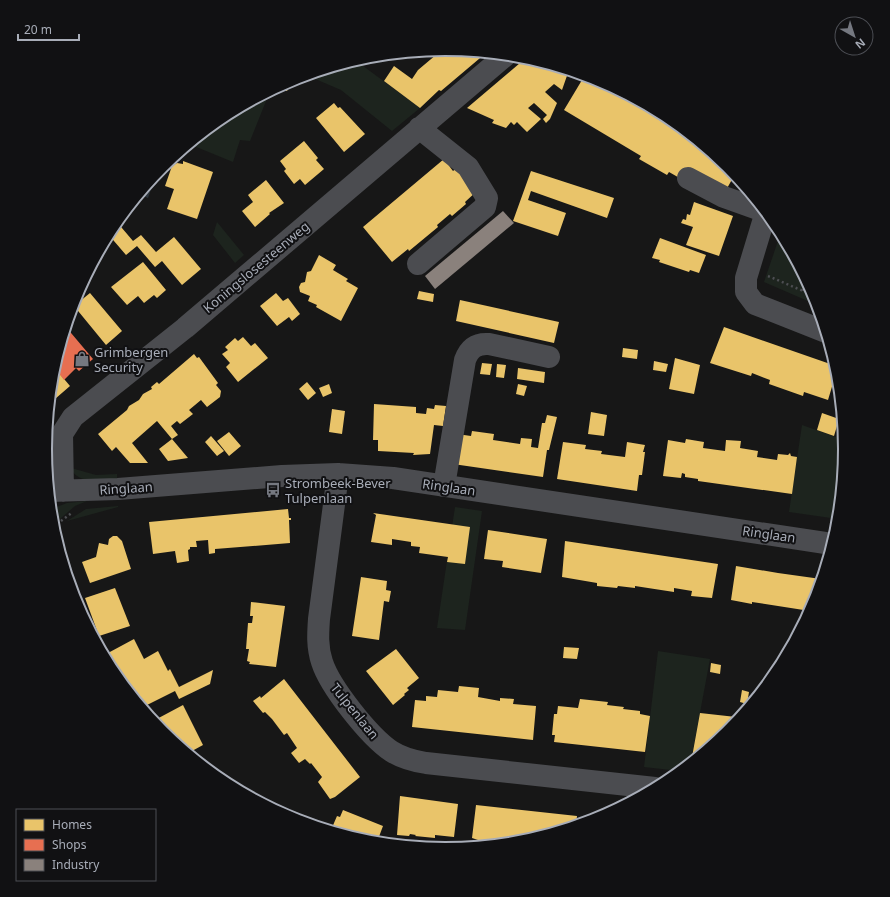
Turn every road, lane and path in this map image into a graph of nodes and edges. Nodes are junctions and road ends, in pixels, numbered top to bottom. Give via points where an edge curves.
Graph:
1 (499, 60) edge
2 (419, 128) junction
3 (688, 178) dead end
4 (757, 209) edge
5 (764, 219) edge
6 (418, 264) dead end
7 (765, 274) dead end
8 (803, 290) edge
9 (819, 329) edge
10 (549, 357) dead end
11 (338, 474) junction
12 (444, 486) junction
13 (56, 491) edge
14 (75, 511) dead end
15 (59, 522) edge
16 (826, 543) edge
17 (644, 787) edge

1 - 2 street, Koningslosesteenweg
2 - 6 street via 468,167 488,201 485,207
2 - 13 street, Koningslosesteenweg via 184,328 73,417 62,434
3 - 4 street via 724,197
5 - 9 street via 746,278 746,292 755,304
7 - 8 path
10 - 12 street via 482,343 471,349 465,360
11 - 12 street, Ringlaan via 393,478
11 - 13 street, Ringlaan
11 - 17 street, Tulpenlaan via 318,642 321,661 334,686 379,742 410,760 426,763
12 - 16 street, Ringlaan
14 - 15 path

